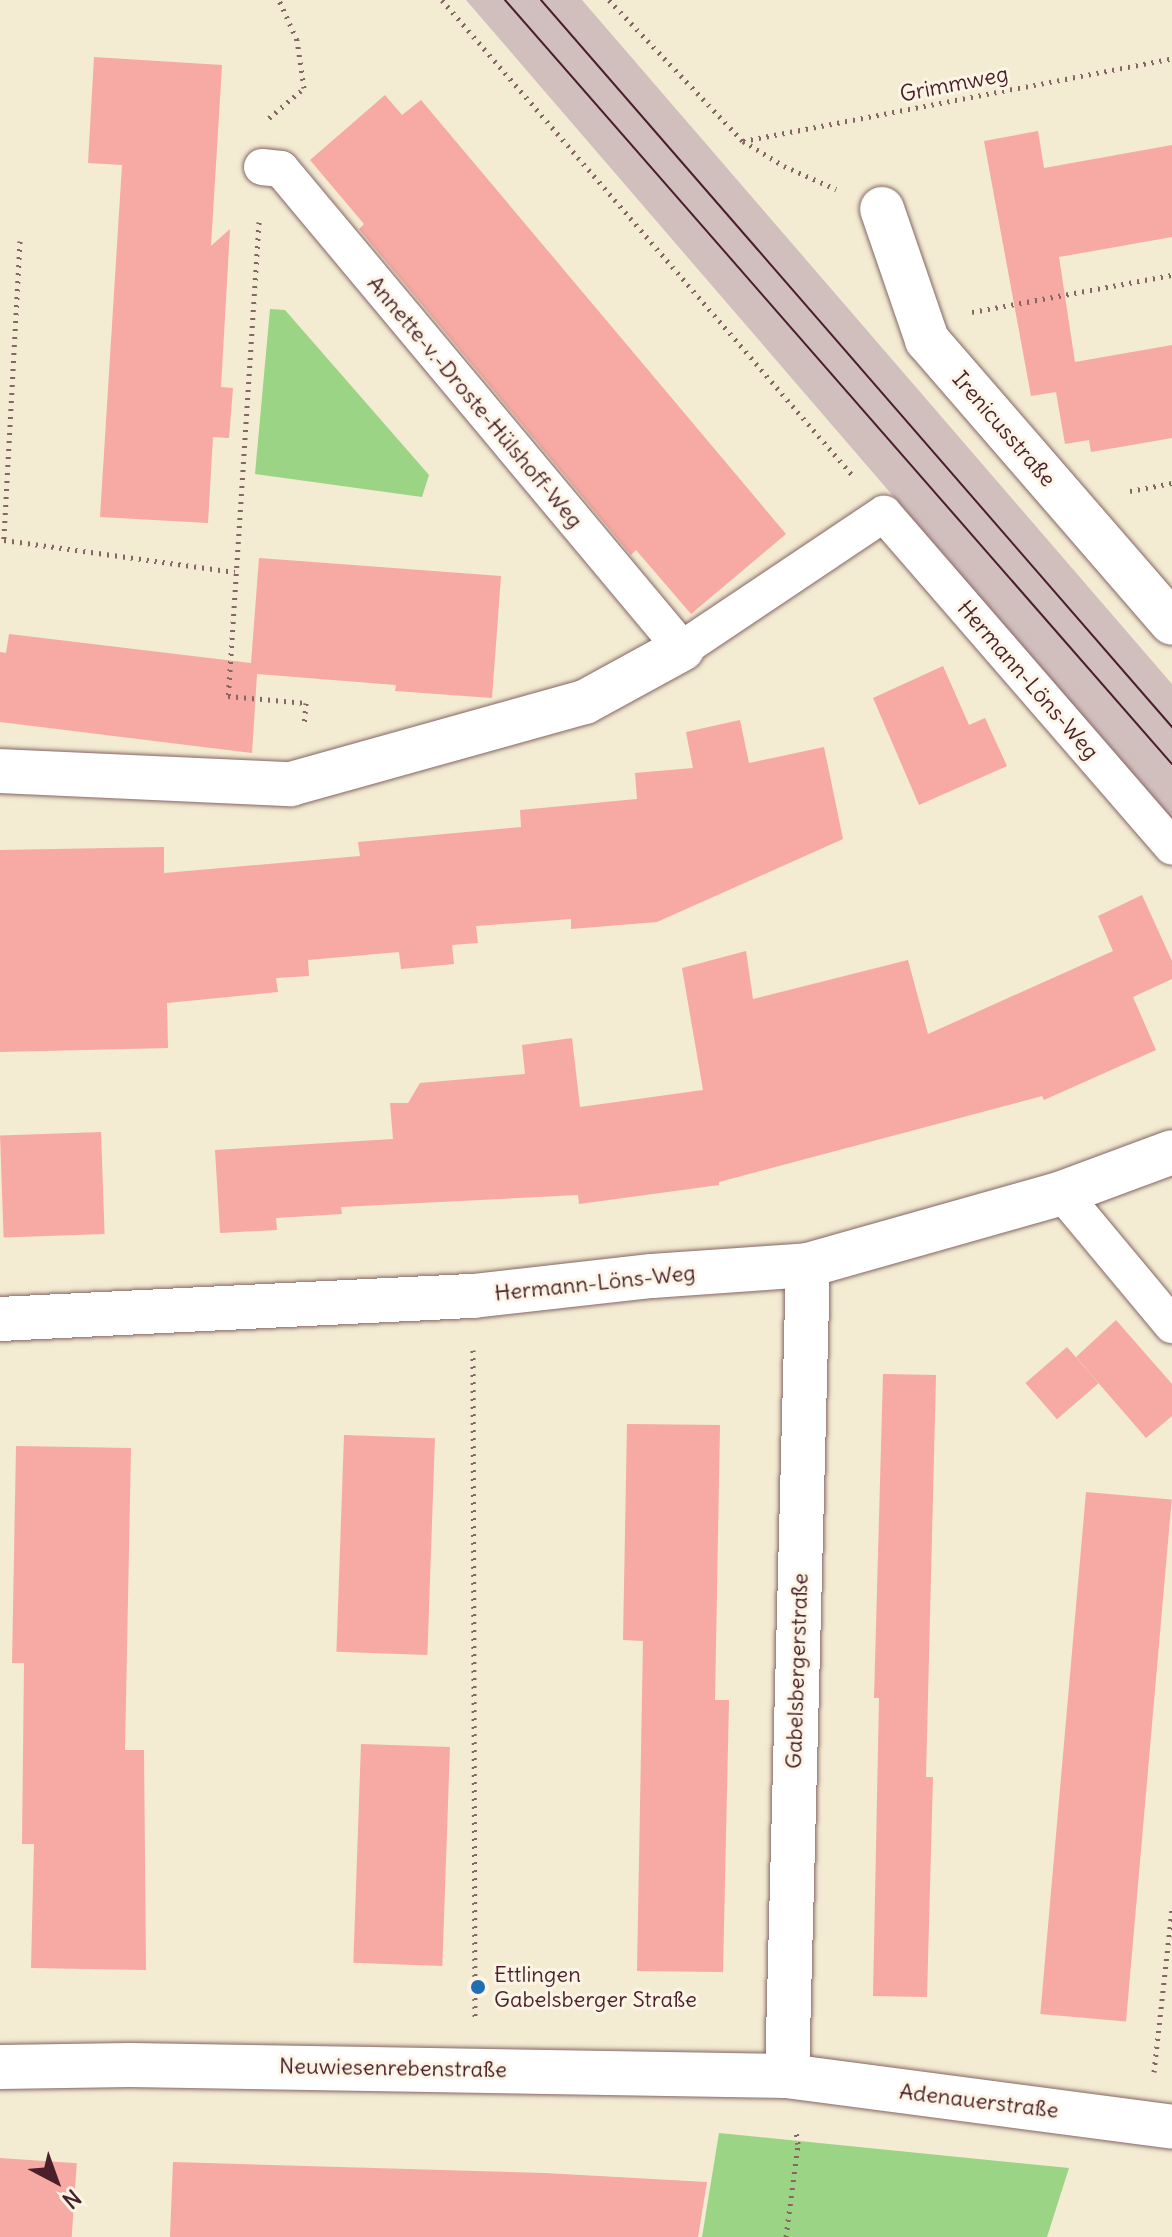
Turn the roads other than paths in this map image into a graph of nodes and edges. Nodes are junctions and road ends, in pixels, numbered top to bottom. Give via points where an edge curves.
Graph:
1 (262, 167) road end
2 (882, 209) road end
3 (1172, 623) edge
4 (682, 649) junction
5 (0, 771) edge
6 (1172, 846) edge
7 (1172, 1152) edge
8 (1062, 1193) junction
9 (808, 1265) junction
10 (0, 1319) edge
11 (1172, 1325) edge
12 (0, 2067) edge
13 (787, 2076) junction
14 (1160, 2125) edge

1 - 4 lane, Annette-v.-Droste-Hülshoff-Weg via 281,169
2 - 3 street, Irenicusstraße via 927,340
4 - 5 street via 585,702 291,784
4 - 6 lane, Hermann-Löns-Weg via 884,514
7 - 8 street, Hermann-Löns-Weg
8 - 9 street, Hermann-Löns-Weg
8 - 11 lane
9 - 10 street, Hermann-Löns-Weg via 473,1296
9 - 13 street, Gabelsbergerstraße
12 - 13 street, Neuwiesenrebenstraße
13 - 14 street, Adenauerstraße

